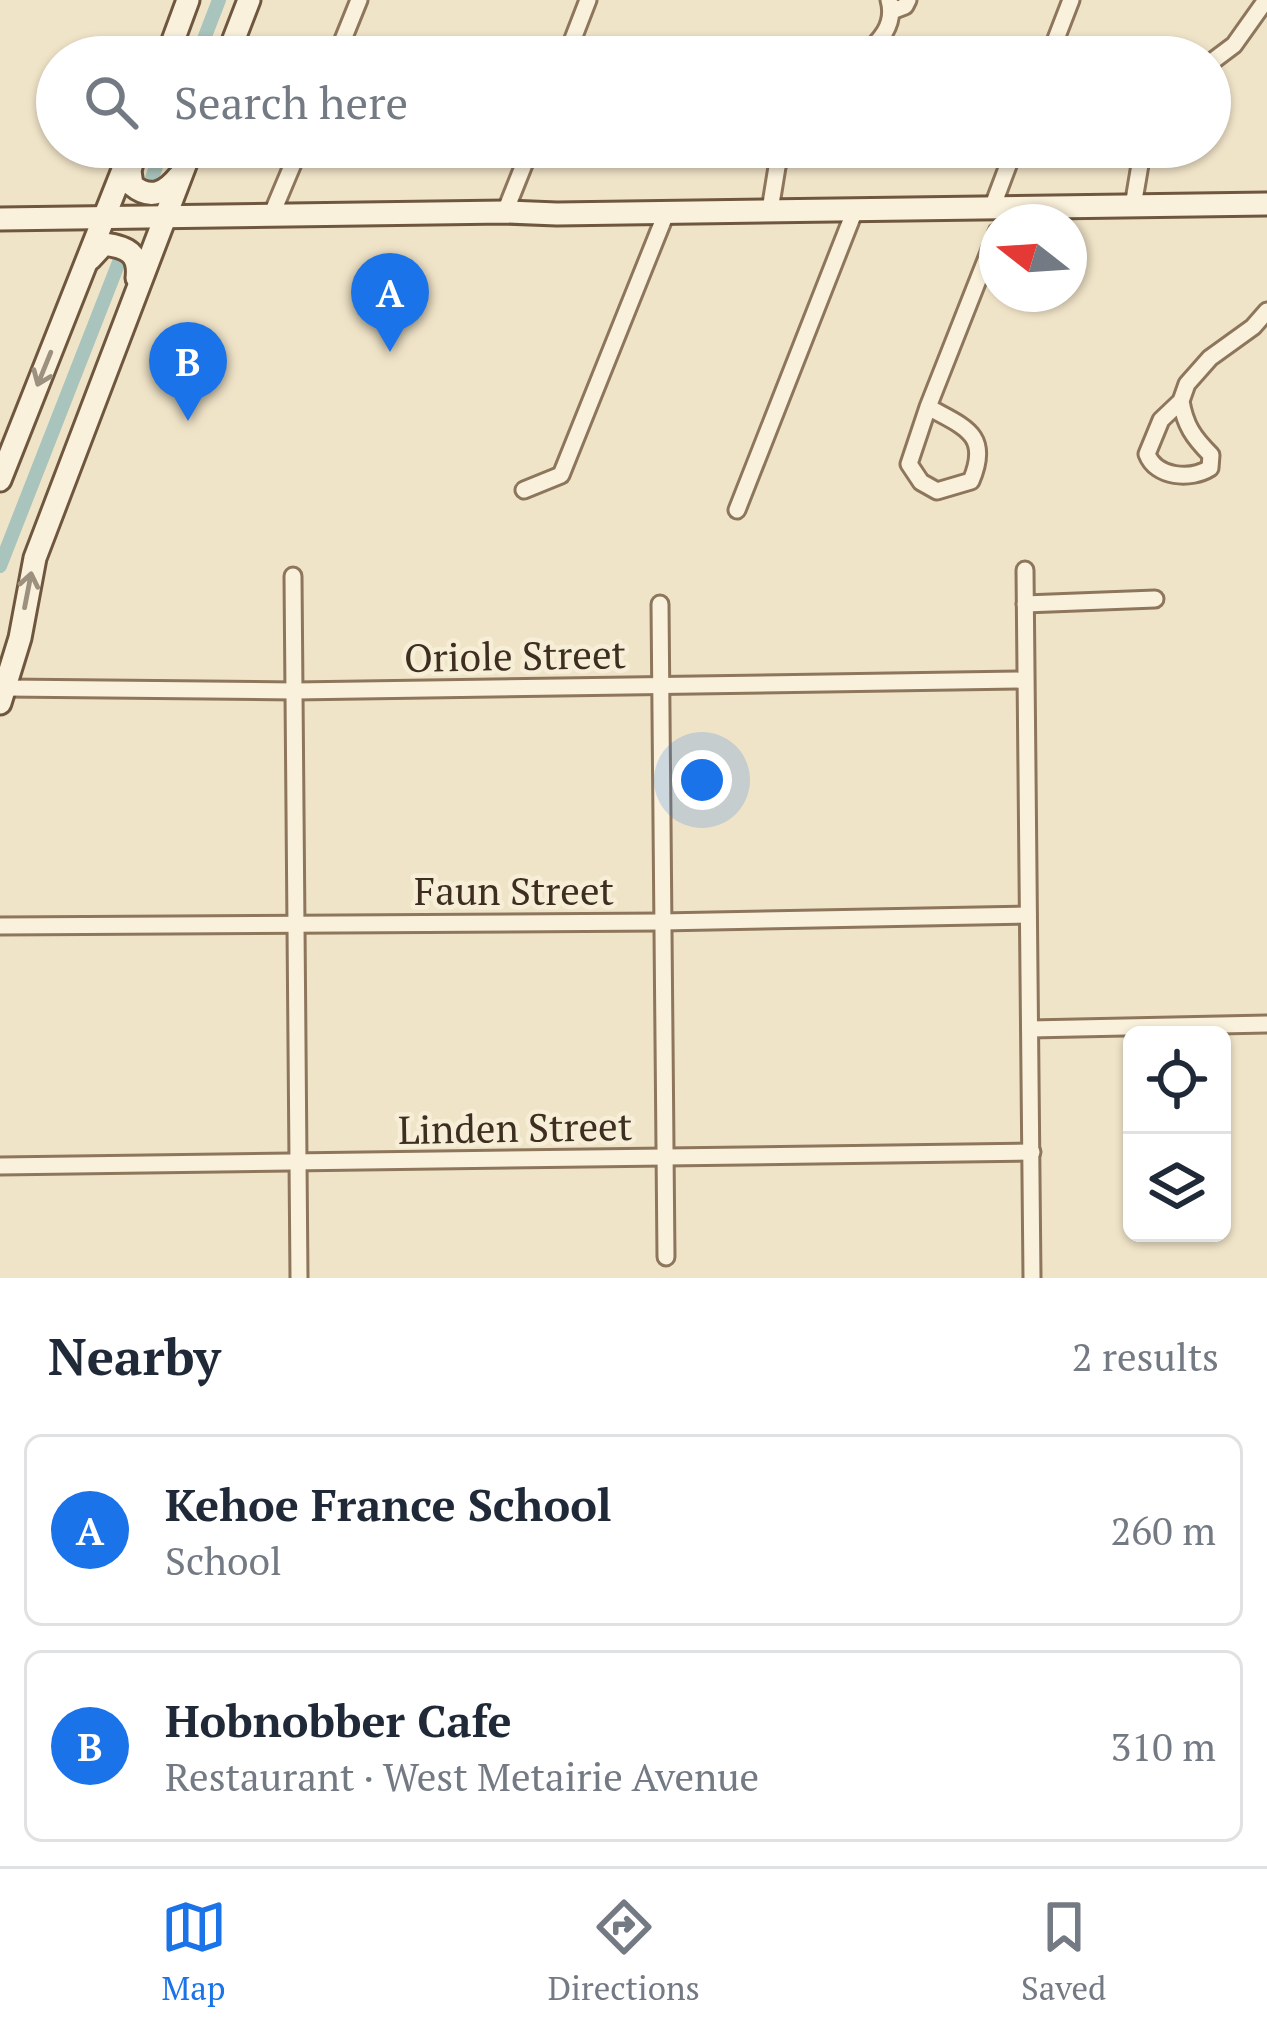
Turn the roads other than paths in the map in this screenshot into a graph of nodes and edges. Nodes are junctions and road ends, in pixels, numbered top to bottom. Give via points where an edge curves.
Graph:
1 (188, 0) edge
2 (249, 0) edge
3 (359, 0) edge
4 (588, 0) edge
5 (908, 0) edge
6 (1071, 0) edge
7 (1247, 0) edge
8 (1266, 0) edge
9 (890, 6) edge
10 (1252, 20) junction
11 (174, 36) edge
12 (235, 36) edge
13 (344, 36) edge
14 (574, 36) edge
15 (882, 36) edge
16 (1057, 36) edge
17 (1231, 47) edge
18 (126, 168) edge
19 (131, 168) edge
20 (184, 168) edge
21 (292, 168) edge
22 (523, 168) edge
23 (777, 168) edge
24 (1011, 168) edge
25 (1139, 168) edge
26 (182, 172) junction
27 (1002, 204) edge
28 (1267, 204) edge
29 (1133, 206) junction
30 (1087, 208) edge
31 (770, 210) junction
32 (855, 210) junction
33 (667, 211) junction
34 (505, 212) junction
35 (979, 213) edge
36 (106, 217) junction
37 (272, 217) junction
38 (165, 218) junction
39 (0, 219) edge
40 (88, 261) junction
41 (979, 277) edge
42 (135, 297) junction
43 (1267, 311) edge
44 (1181, 400) junction
45 (928, 406) junction
46 (0, 480) edge
47 (524, 490) dead end
48 (737, 510) dead end
49 (1024, 570) dead end
50 (293, 576) dead end
51 (1154, 599) dead end
52 (660, 604) dead end
53 (1025, 604) junction
54 (1025, 680) junction
55 (660, 686) junction
56 (295, 691) junction
57 (3, 696) edge
58 (1028, 915) junction
59 (662, 922) junction
60 (296, 924) junction
61 (0, 926) edge
62 (1267, 1024) edge
63 (1030, 1029) junction
64 (1032, 1152) junction
65 (664, 1157) junction
66 (298, 1163) junction
67 (0, 1166) edge
68 (666, 1257) dead end
69 (299, 1278) edge
70 (1032, 1278) edge

1 - 11 street
2 - 12 street
3 - 13 street
4 - 14 street
5 - 9 street
6 - 16 street
7 - 10 street
8 - 10 street
9 - 15 street
10 - 17 street
18 - 36 street
19 - 26 street via 132,185 151,194
20 - 26 street
21 - 37 street
22 - 34 street
23 - 31 street
24 - 27 street
25 - 29 street
26 - 38 street
28 - 29 street
29 - 30 street
31 - 32 street
31 - 33 street
32 - 35 street
32 - 48 street
33 - 34 street
33 - 47 street via 561,475
34 - 37 street
36 - 38 street
36 - 39 street
36 - 40 street
37 - 38 street
38 - 42 street
40 - 42 street via 104,244 128,250 138,266
40 -> 46 street
41 - 45 street
57 -> 42 street via 34,558
43 - 44 street via 1210,358
44 - 44 street via 1161,421 1148,454 1161,471 1198,475 1210,468 1211,454 1184,422
45 - 45 street via 909,464 937,491 971,481 980,460 976,438
49 - 53 street
50 - 56 street
51 - 53 street
52 - 55 street
53 - 54 street
54 - 55 street, Oriole Street
54 - 58 street
55 - 56 street, Oriole Street
55 - 59 street
56 - 57 street, Oriole Street
56 - 60 street
58 - 59 street, Faun Street
58 - 63 street
59 - 60 street, Faun Street
59 - 65 street
60 - 61 street, Faun Street
60 - 66 street
62 - 63 street
63 - 64 street
64 - 65 street, Linden Street
64 - 70 street
65 - 66 street, Linden Street
65 - 68 street
66 - 67 street, Linden Street
66 - 69 street

